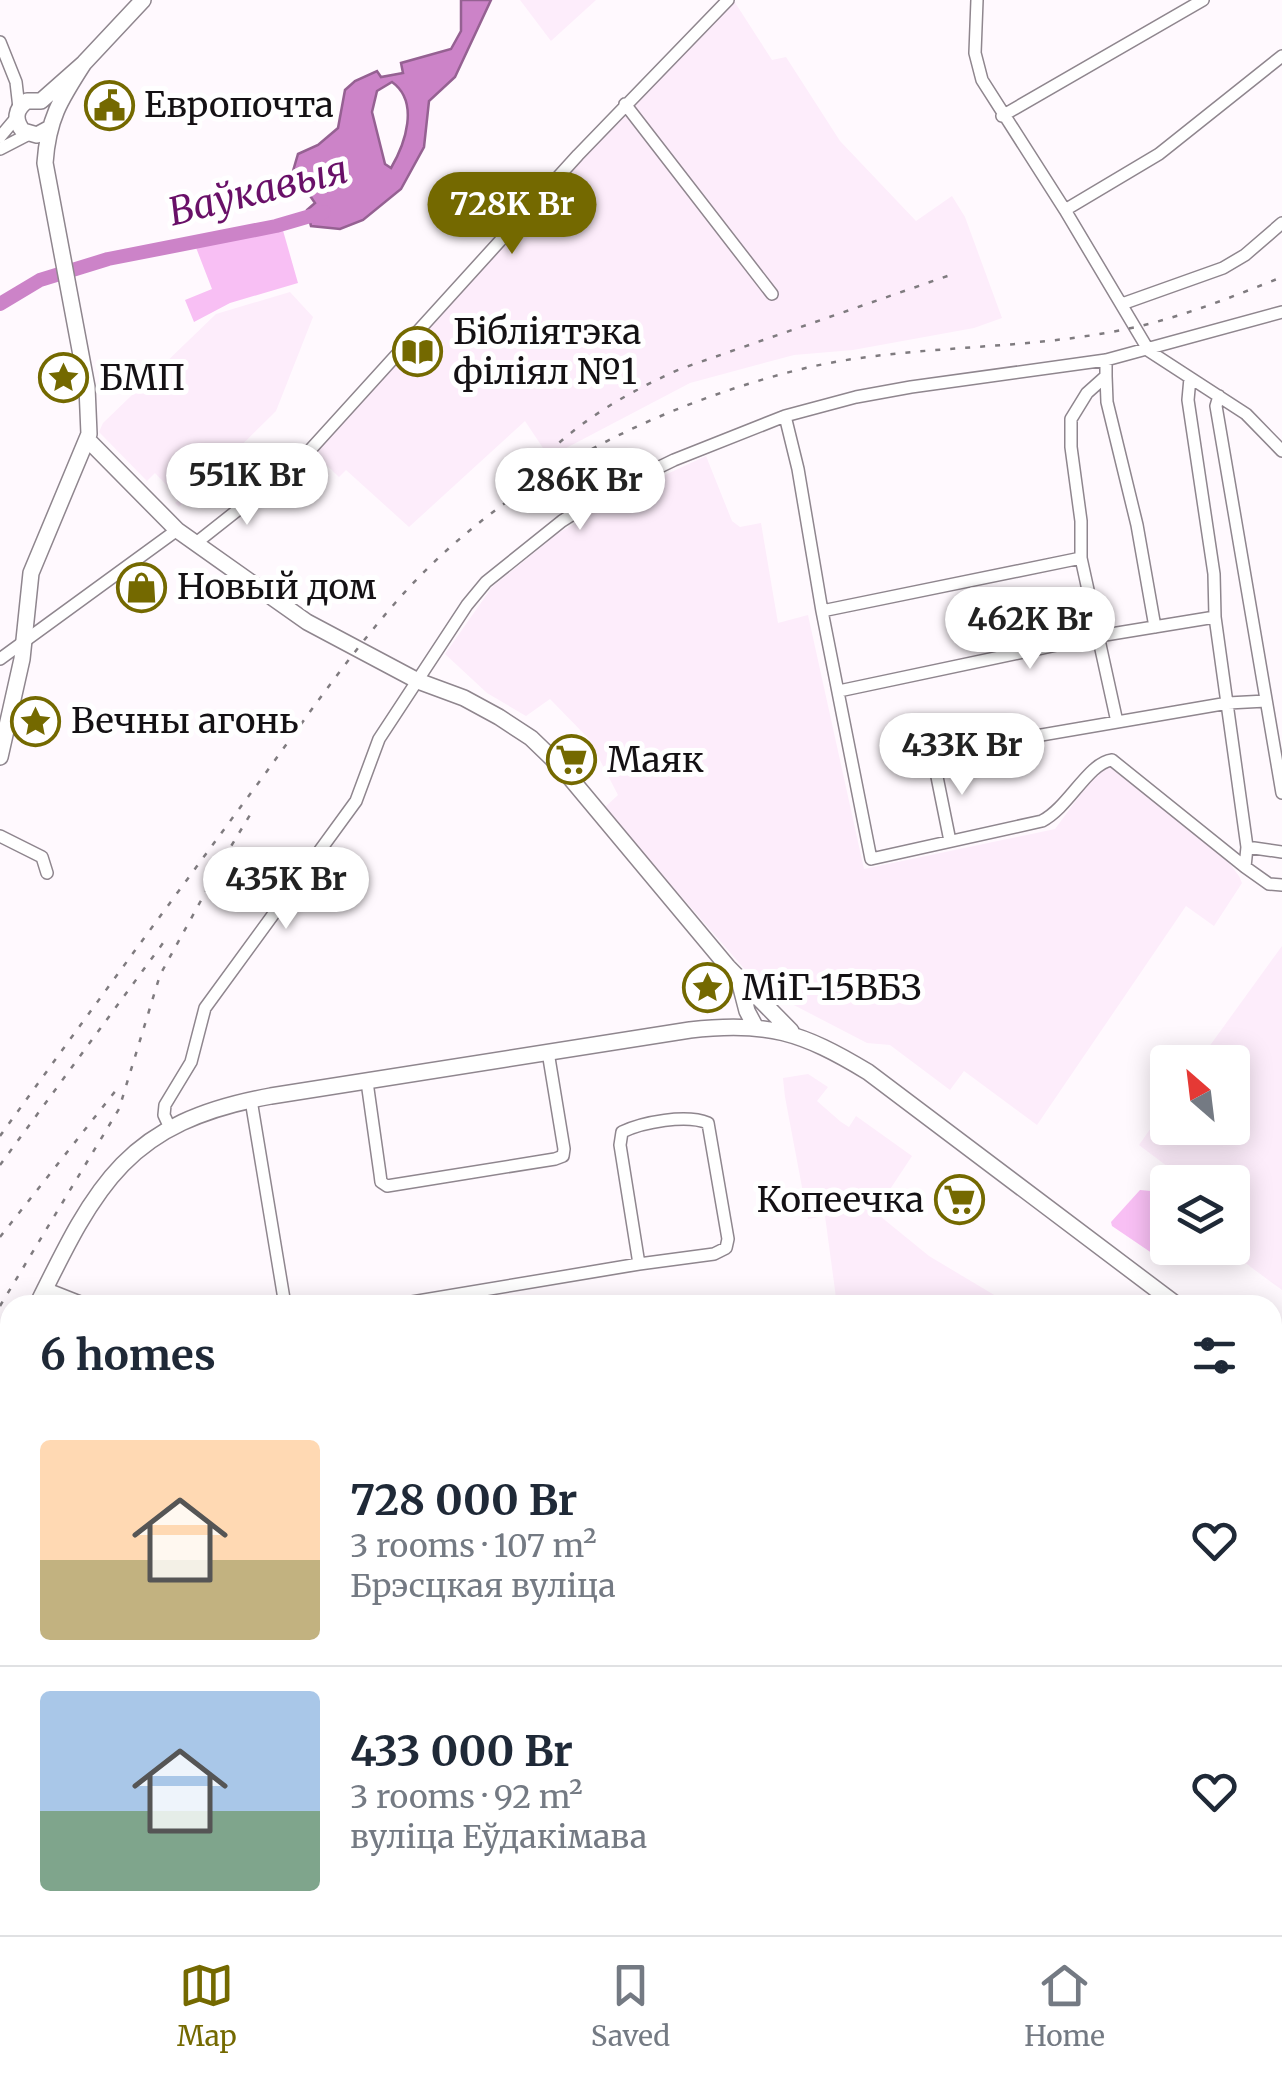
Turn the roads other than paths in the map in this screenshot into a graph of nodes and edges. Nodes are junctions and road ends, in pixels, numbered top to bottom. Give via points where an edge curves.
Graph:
1 (143, 0) edge
2 (728, 0) edge
3 (976, 0) edge
4 (1203, 0) edge
5 (0, 42) edge
6 (1282, 56) edge
7 (84, 63) junction
8 (16, 82) junction
9 (39, 100) junction
10 (625, 104) junction
11 (18, 113) junction
12 (1002, 116) junction
13 (50, 122) junction
14 (30, 134) junction
15 (0, 137) edge
16 (0, 149) edge
17 (46, 163) junction
18 (1065, 210) junction
19 (1282, 223) edge
20 (772, 294) dead end
21 (1122, 304) junction
22 (1282, 312) edge
23 (1148, 351) junction
24 (1106, 360) junction
25 (1106, 376) junction
26 (1190, 378) junction
27 (1219, 396) junction
28 (785, 416) junction
29 (88, 440) junction
30 (1282, 451) edge
31 (177, 530) junction
32 (196, 543) junction
33 (1082, 558) junction
34 (822, 612) junction
35 (1215, 617) junction
36 (1155, 627) junction
37 (1099, 636) junction
38 (24, 644) junction
39 (0, 659) edge
40 (418, 681) junction
41 (839, 690) junction
42 (1266, 701) junction
43 (1228, 703) junction
44 (1116, 722) junction
45 (0, 757) edge
46 (1282, 792) edge
47 (0, 836) edge
48 (950, 842) junction
49 (1247, 847) junction
50 (1279, 849) edge
51 (1245, 867) junction
52 (47, 873) dead end
53 (1282, 885) edge
54 (739, 980) junction
55 (746, 1006) junction
56 (764, 1006) junction
57 (726, 1026) junction
58 (756, 1026) junction
59 (794, 1034) junction
60 (548, 1052) junction
61 (367, 1082) junction
62 (251, 1100) junction
63 (170, 1128) junction
64 (639, 1264) junction
65 (46, 1288) junction
66 (42, 1295) edge
67 (63, 1295) edge
68 (283, 1295) edge
69 (454, 1295) edge
70 (1164, 1295) edge

1 - 7 main road
2 - 10 street
3 - 12 street via 975,53
4 - 12 street
5 - 8 street
6 - 18 street via 1159,154
7 - 9 main road
7 - 13 main road
8 - 9 street
8 - 11 street
9 - 11 main road via 27,101
9 - 13 main road via 49,106
10 - 20 street
10 - 32 street via 301,460
11 - 14 main road
11 - 15 street
12 - 18 street
13 - 14 main road
13 - 17 main road
14 - 16 street
14 - 17 main road
17 - 29 main road via 88,388
18 - 21 street
19 - 21 street via 1223,268
21 - 23 street
22 - 23 street
23 - 24 street
23 - 26 street
24 - 25 street
24 - 28 street via 892,390
25 - 33 street via 1071,419
25 - 36 street
26 - 27 street
26 - 35 street
27 - 30 street
27 - 42 street
28 - 34 street
28 - 40 street via 674,460 562,520 486,582
29 - 31 main road
29 - 38 main road via 31,573
31 - 32 main road
31 - 38 street
32 - 40 main road via 307,622
33 - 34 street
33 - 37 street
34 - 41 street
35 - 36 street
35 - 43 street
36 - 37 street
37 - 41 street
37 - 44 street
38 - 39 street
38 - 45 main road
40 - 54 main road via 464,698 542,747
40 - 63 street via 379,739 356,801 205,1008 191,1062 165,1105
41 - 48 street via 871,860
42 - 43 street
42 - 46 street
43 - 44 street
43 - 49 street
44 - 48 street via 942,752 934,762
47 - 52 street via 42,857
48 - 51 street via 1042,821 1064,807 1098,764 1112,760
49 - 50 street
49 - 51 street
51 - 53 street
54 - 55 main road
54 - 56 main road
55 - 57 main road
55 - 58 main road
56 - 58 main road
56 - 59 main road
57 - 58 main road
57 - 60 main road
58 - 59 main road
59 - 70 main road via 868,1072
60 - 61 main road
60 - 61 street via 564,1148 563,1156 537,1162 387,1186
61 - 62 main road
62 - 63 main road
62 - 68 street
63 - 65 main road via 135,1150 105,1182
64 - 64 street via 726,1248 708,1124 696,1119 622,1132
64 - 69 street
65 - 66 main road
65 - 67 street

